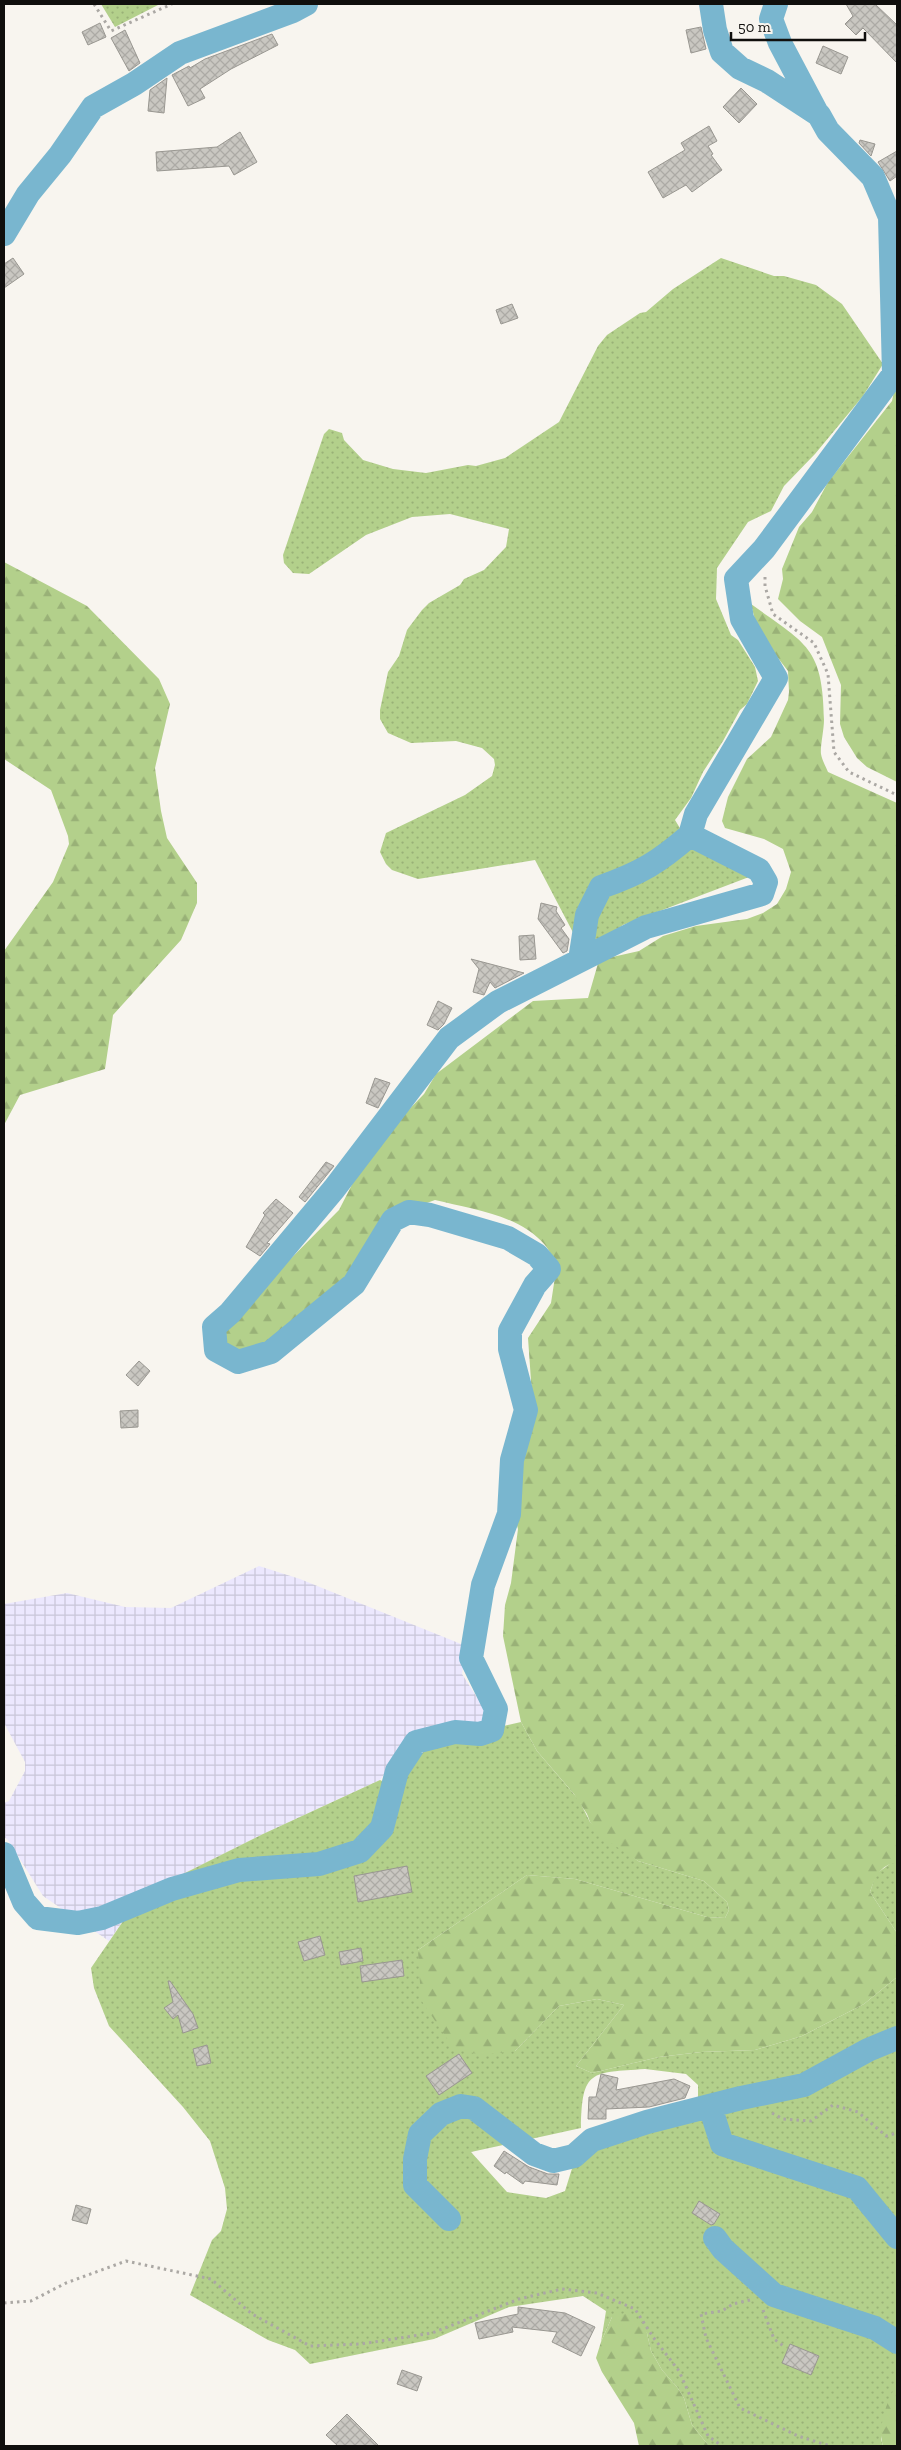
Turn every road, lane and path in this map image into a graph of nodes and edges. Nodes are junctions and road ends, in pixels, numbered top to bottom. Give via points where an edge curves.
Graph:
1 (94, 4) edge
2 (172, 4) edge
3 (306, 4) edge
4 (711, 4) edge
5 (776, 4) edge
6 (819, 115) junction
7 (4, 234) edge
8 (764, 549) junction
9 (897, 795) edge
10 (690, 835) junction
11 (580, 960) junction
12 (4, 1854) edge
13 (897, 2038) edge
14 (710, 2106) junction
15 (770, 2111) dead end
16 (897, 2133) edge
17 (449, 2219) dead end
18 (897, 2237) edge
19 (715, 2238) dead end
20 (751, 2300) dead end
21 (4, 2303) edge
22 (897, 2342) edge
23 (722, 2446) edge
24 (830, 2446) edge

1 - 2 path via 111,31
3 - 7 street via 180,53 93,107 28,194
4 - 6 street via 714,30 722,52 740,68 767,81
5 - 6 street via 771,19 780,43
6 - 8 street via 828,131 873,177 890,217 894,374
8 - 9 path via 765,586 773,614 814,643 828,674 834,752 849,772
8 - 10 street via 736,579 742,619 776,678 696,814
10 - 11 street via 662,860 630,877 601,887 587,916
10 - 11 street via 758,870 766,882 762,894 646,927
11 - 12 street via 498,1002 449,1038 334,1189 230,1313 214,1327 216,1350 238,1362 270,1352 354,1284 393,1220 408,1212 430,1215 508,1238 537,1255 549,1269 535,1286 510,1331 510,1349 526,1410 512,1460 508,1514 484,1585 471,1658 496,1709 492,1730 480,1734 455,1732 416,1742 397,1771 382,1828 360,1851 319,1864 239,1870 172,1889 102,1918 78,1922 38,1918 24,1902
13 - 14 street via 804,2085
14 - 17 street via 592,2140 574,2156 553,2161 534,2154 474,2108 461,2106 441,2114 420,2134 414,2158 415,2185
14 - 18 street via 722,2144 857,2188
15 - 16 path via 783,2119 811,2121 833,2105 858,2112 886,2136
19 - 22 street via 774,2294 875,2328
20 - 24 path via 733,2304 722,2311 701,2314 706,2338 740,2408 798,2436
21 - 23 path via 31,2301 66,2283 126,2261 211,2279 252,2314 310,2346 361,2344 432,2333 520,2299 562,2289 597,2293 635,2309 679,2371 708,2436

